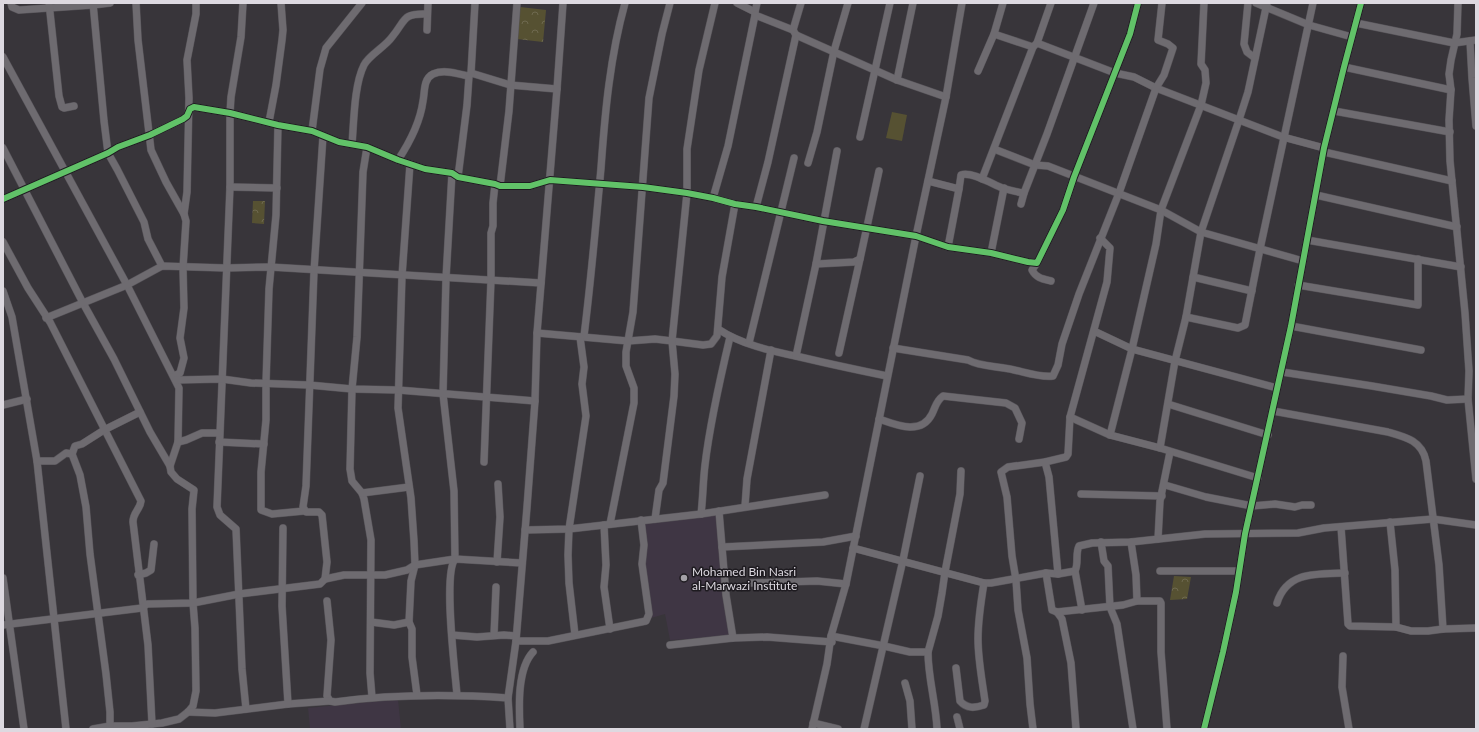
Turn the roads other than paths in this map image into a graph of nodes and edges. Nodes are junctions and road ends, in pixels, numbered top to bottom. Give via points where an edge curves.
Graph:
1 (11, 3) edge
2 (110, 3) edge
3 (136, 3) edge
4 (196, 3) edge
5 (243, 3) edge
6 (281, 3) edge
7 (362, 3) edge
8 (428, 3) edge
9 (475, 3) edge
10 (517, 3) edge
11 (563, 3) edge
12 (625, 3) edge
13 (670, 3) edge
14 (715, 3) edge
15 (737, 3) edge
16 (757, 3) edge
17 (801, 3) edge
18 (848, 3) edge
19 (890, 3) edge
20 (914, 3) edge
21 (962, 3) edge
22 (1004, 3) edge
23 (1050, 3) edge
24 (1094, 3) edge
25 (1138, 3) edge
26 (1162, 3) edge
27 (1204, 3) edge
28 (1248, 3) edge
29 (1256, 3) edge
30 (1313, 3) edge
31 (1361, 3) edge
32 (1458, 3) edge
33 (93, 4) edge
34 (1266, 5) edge
35 (49, 6) edge
36 (755, 13) junction
37 (427, 14) junction
38 (1356, 23) junction
39 (1308, 24) junction
40 (427, 30) dead end
41 (795, 32) junction
42 (994, 34) junction
43 (1352, 37) junction
44 (1473, 40) edge
45 (1454, 43) junction
46 (1035, 45) junction
47 (834, 51) junction
48 (3, 57) edge
49 (1074, 58) junction
50 (1255, 58) junction
51 (1344, 67) junction
52 (6, 70) edge
53 (875, 70) junction
54 (978, 71) dead end
55 (1115, 73) junction
56 (470, 74) junction
57 (897, 80) junction
58 (510, 85) junction
59 (1156, 88) junction
60 (557, 89) junction
61 (1451, 90) junction
62 (946, 97) junction
63 (1201, 105) junction
64 (74, 106) dead end
65 (1334, 111) junction
66 (188, 112) junction
67 (230, 113) junction
68 (1240, 120) junction
69 (269, 122) junction
70 (278, 125) junction
71 (1476, 126) edge
72 (312, 131) junction
73 (1450, 132) junction
74 (150, 135) junction
75 (322, 136) junction
76 (860, 137) dead end
77 (1283, 137) junction
78 (352, 144) junction
79 (367, 147) junction
80 (3, 148) edge
81 (994, 149) junction
82 (1324, 150) junction
83 (837, 151) dead end
84 (108, 153) junction
85 (794, 158) dead end
86 (398, 160) junction
87 (808, 163) dead end
88 (410, 164) junction
89 (1035, 165) junction
90 (879, 171) dead end
91 (66, 172) junction
92 (455, 175) junction
93 (1074, 177) junction
94 (982, 179) junction
95 (550, 180) junction
96 (928, 181) junction
97 (1452, 181) junction
98 (599, 183) junction
99 (498, 185) junction
100 (230, 187) junction
101 (277, 188) junction
102 (643, 188) junction
103 (1004, 188) junction
104 (959, 189) junction
105 (26, 190) junction
106 (687, 193) junction
107 (1119, 193) junction
108 (1024, 194) junction
109 (1316, 195) junction
110 (713, 198) junction
111 (3, 199) edge
112 (735, 204) junction
113 (1022, 204) dead end
114 (756, 207) junction
115 (1161, 210) junction
116 (782, 212) junction
117 (184, 214) junction
118 (823, 221) junction
119 (1457, 227) junction
120 (866, 229) junction
121 (1201, 232) junction
122 (916, 236) junction
123 (1100, 238) junction
124 (1307, 240) junction
125 (3, 242) edge
126 (948, 247) junction
127 (1260, 249) junction
128 (991, 253) junction
129 (860, 259) junction
130 (1418, 259) junction
131 (1303, 261) junction
132 (1037, 263) junction
133 (816, 264) junction
134 (162, 266) junction
135 (270, 267) junction
136 (1461, 267) junction
137 (183, 268) junction
138 (226, 268) junction
139 (314, 271) junction
140 (358, 272) junction
141 (402, 276) junction
142 (446, 278) junction
143 (1193, 278) junction
144 (491, 280) junction
145 (1051, 281) dead end
146 (542, 283) junction
147 (1298, 284) junction
148 (128, 285) junction
149 (3, 291) edge
150 (1252, 291) junction
151 (83, 303) junction
152 (1186, 317) junction
153 (46, 318) junction
154 (1291, 326) junction
155 (718, 329) junction
156 (1094, 331) junction
157 (537, 333) junction
158 (582, 337) junction
159 (730, 337) junction
160 (628, 341) junction
161 (672, 341) junction
162 (750, 344) junction
163 (893, 348) junction
164 (1132, 349) junction
165 (771, 350) junction
166 (1420, 350) dead end
167 (839, 353) dead end
168 (796, 356) junction
169 (1175, 361) junction
170 (1472, 370) edge
171 (1282, 372) junction
172 (888, 376) junction
173 (175, 378) junction
174 (222, 379) junction
175 (266, 383) junction
176 (309, 385) junction
177 (1277, 388) junction
178 (352, 389) junction
179 (398, 390) junction
180 (443, 394) junction
181 (487, 397) junction
182 (26, 399) junction
183 (1468, 399) junction
184 (535, 401) junction
185 (1168, 404) junction
186 (3, 405) edge
187 (1273, 411) junction
188 (140, 412) junction
189 (1070, 417) junction
190 (878, 420) junction
191 (1473, 422) edge
192 (104, 430) junction
193 (219, 433) junction
194 (1110, 435) junction
195 (1268, 435) junction
196 (1019, 439) dead end
197 (178, 442) junction
198 (219, 442) junction
199 (264, 444) junction
200 (1160, 448) junction
201 (1474, 450) edge
202 (1170, 452) junction
203 (72, 454) junction
204 (37, 461) junction
205 (484, 462) dead end
206 (1046, 462) junction
207 (170, 466) junction
208 (961, 471) dead end
209 (920, 476) dead end
210 (1258, 478) junction
211 (1476, 478) edge
212 (498, 484) dead end
213 (1164, 484) junction
214 (409, 487) junction
215 (362, 493) junction
216 (1081, 494) dead end
217 (825, 495) dead end
218 (1162, 496) junction
219 (1311, 505) dead end
220 (744, 506) junction
221 (1252, 506) junction
222 (304, 510) junction
223 (719, 511) junction
224 (701, 514) junction
225 (655, 519) junction
226 (1433, 519) junction
227 (641, 520) junction
228 (1390, 522) junction
229 (607, 524) junction
230 (1476, 525) edge
231 (1341, 527) junction
232 (283, 528) dead end
233 (569, 529) junction
234 (525, 530) junction
235 (1245, 534) junction
236 (856, 536) junction
237 (1158, 539) junction
238 (1100, 542) junction
239 (1131, 542) junction
240 (154, 544) dead end
241 (722, 547) junction
242 (853, 548) junction
243 (455, 558) junction
244 (903, 560) junction
245 (497, 562) junction
246 (522, 563) junction
247 (415, 565) junction
248 (1075, 571) junction
249 (1160, 571) dead end
250 (1240, 571) junction
251 (945, 572) junction
252 (1345, 573) junction
253 (1046, 574) junction
254 (1058, 574) junction
255 (138, 575) junction
256 (372, 575) junction
257 (3, 578) edge
258 (325, 580) junction
259 (1016, 580) junction
260 (751, 583) dead end
261 (984, 583) junction
262 (846, 584) junction
263 (496, 587) dead end
264 (282, 589) junction
265 (239, 594) junction
266 (327, 601) dead end
267 (1137, 601) junction
268 (193, 603) junction
269 (1277, 603) dead end
270 (1110, 607) junction
271 (142, 608) junction
272 (1082, 610) junction
273 (1057, 612) junction
274 (98, 613) junction
275 (54, 620) junction
276 (371, 622) junction
277 (409, 622) junction
278 (7, 625) edge
279 (1396, 627) junction
280 (1476, 628) edge
281 (610, 629) junction
282 (1443, 629) junction
283 (452, 635) junction
284 (494, 635) junction
285 (575, 635) junction
286 (516, 638) junction
287 (733, 638) junction
288 (832, 639) junction
289 (670, 644) dead end
290 (884, 646) junction
291 (533, 652) dead end
292 (928, 652) junction
293 (1343, 656) dead end
294 (956, 668) dead end
295 (905, 683) dead end
296 (417, 695) junction
297 (457, 695) junction
298 (372, 697) junction
299 (508, 698) junction
300 (330, 701) junction
301 (288, 704) junction
302 (246, 709) junction
303 (188, 712) junction
304 (957, 717) dead end
305 (152, 724) junction
306 (110, 726) junction
307 (812, 726) edge
308 (132, 727) edge
309 (24, 729) edge
310 (66, 729) edge
311 (92, 729) edge
312 (510, 729) edge
313 (520, 729) edge
314 (838, 729) edge
315 (864, 729) edge
316 (912, 729) edge
317 (937, 729) edge
318 (960, 729) edge
319 (1033, 729) edge
320 (1076, 729) edge
321 (1133, 729) edge
322 (1167, 729) edge
323 (1204, 729) edge
324 (1349, 729) edge

1 - 35 street via 12,7 19,10
2 - 33 street
3 - 74 street
4 - 66 street via 187,60
5 - 67 street
6 - 69 street via 282,40
7 - 72 street via 326,48 320,69
8 - 37 street
9 - 56 street
10 - 58 street
11 - 60 street
12 - 98 street via 614,46
13 - 102 street via 649,98
14 - 106 street via 695,91 687,149
15 - 36 street
16 - 36 street
17 - 41 street
18 - 47 street
19 - 53 street
20 - 57 street
21 - 62 street
22 - 42 street
23 - 46 street
24 - 49 street
25 - 55 street via 1130,34
26 - 59 street via 1158,40 1173,48 1164,75
27 - 63 street via 1201,64 1205,70 1206,83
28 - 50 street via 1244,44 1247,52
29 - 34 street
30 - 39 street
31 - 38 street
32 - 45 street via 1457,34
33 - 35 street
33 - 84 street
34 - 39 street
34 - 50 street
35 - 64 street via 59,96 62,107
36 - 41 street
36 - 110 street via 728,146
37 - 40 street
37 - 78 street via 406,17 392,38 364,64 356,93
38 - 43 street
38 - 45 street
39 - 43 street
39 - 77 street
41 - 47 street
41 - 114 street
42 - 46 street
42 - 54 street
43 - 51 street
44 - 45 street
44 - 71 street via 1472,78
45 - 61 street via 1450,74
46 - 49 street
46 - 81 street
47 - 53 street
47 - 87 street
48 - 52 street
49 - 55 street
49 - 89 street
50 - 68 street
51 - 61 street
51 - 65 street
52 - 91 street
53 - 57 street
53 - 76 street
55 - 59 street via 1134,77
55 - 93 street
56 - 58 street
56 - 86 street via 440,71 431,74 424,85 424,100 419,120
56 - 92 street
57 - 62 street
58 - 60 street
58 - 99 street
59 - 63 street
59 - 107 street
60 - 95 street
61 - 73 street
62 - 96 street
63 - 68 street
63 - 115 street
65 - 73 street
65 - 82 street
66 - 67 street via 194,107
66 - 74 street via 183,119
66 - 117 street via 187,192
67 - 69 street
67 - 100 street
68 - 77 street
68 - 121 street
69 - 70 street
70 - 72 street
70 - 101 street
72 - 75 street
73 - 97 street
74 - 84 street
74 - 117 street via 152,150 158,164
75 - 78 street
75 - 139 street
77 - 82 street
77 - 127 street
78 - 79 street
79 - 86 street
79 - 140 street via 363,172
80 - 105 street
81 - 89 street
81 - 94 street
82 - 97 street
82 - 109 street
83 - 118 street
84 - 91 street
84 - 134 street via 144,222 148,239
85 - 116 street
86 - 88 street
88 - 92 street
88 - 141 street
89 - 93 street via 1048,166
89 - 108 street
90 - 120 street
91 - 105 street
91 - 148 street
92 - 99 street
92 - 142 street
93 - 107 street
93 - 132 street via 1063,210
94 - 103 street
94 - 104 street via 962,174
95 - 98 street
95 - 99 street via 530,186
95 - 146 street
96 - 104 street
96 - 122 street
97 - 119 street
98 - 102 street
98 - 158 street via 592,268
99 - 144 street via 493,203
100 - 101 street
100 - 138 street
101 - 135 street
102 - 106 street
102 - 160 street via 634,312
103 - 108 street
103 - 128 street
104 - 126 street
105 - 111 street
105 - 151 street
106 - 110 street
106 - 161 street
107 - 115 street
107 - 123 street
108 - 113 street
109 - 119 street
109 - 124 street
110 - 112 street
112 - 114 street
112 - 155 street via 722,277
114 - 116 street
115 - 121 street
115 - 164 street via 1156,244
116 - 118 street
116 - 162 street
117 - 137 street via 186,221
118 - 120 street
118 - 133 street
119 - 136 street
120 - 122 street
120 - 129 street
121 - 127 street
121 - 143 street
122 - 126 street
122 - 163 street
123 - 156 street via 1110,248 1110,259 1107,282
123 - 163 street via 1053,376
124 - 130 street
124 - 131 street
125 - 153 street
126 - 128 street
127 - 131 street
127 - 150 street
128 - 132 street
129 - 133 street via 854,262
129 - 167 street
130 - 136 street
130 - 147 street via 1418,305
131 - 147 street
132 - 145 street via 1032,270 1034,274
133 - 168 street
134 - 137 street
134 - 148 street
135 - 138 street
135 - 139 street
135 - 175 street
136 - 170 street
137 - 138 street
137 - 173 street via 184,308 180,338 184,358 180,372
138 - 174 street
139 - 140 street
139 - 176 street
140 - 141 street
140 - 178 street via 357,337
141 - 142 street
141 - 179 street
142 - 144 street
142 - 180 street
143 - 150 street
143 - 152 street
144 - 146 street
144 - 181 street
146 - 157 street
147 - 154 street
148 - 151 street
148 - 173 street
149 - 182 street via 12,317
150 - 152 street via 1245,325 1242,327
151 - 153 street
151 - 188 street
152 - 169 street
153 - 192 street
154 - 166 street
154 - 171 street
155 - 159 street
155 - 161 street via 717,336 711,344
156 - 164 street
156 - 189 street
157 - 158 street
157 - 184 street
158 - 160 street
158 - 233 street via 582,384 586,416
159 - 162 street
159 - 224 street via 722,365 710,434
160 - 161 street
160 - 229 street via 626,366 634,388 634,403
161 - 225 street via 674,396
162 - 165 street
163 - 172 street
164 - 169 street
164 - 194 street
165 - 168 street
165 - 220 street
168 - 172 street
169 - 177 street
169 - 185 street
170 - 183 street
171 - 177 street
171 - 183 street via 1447,400
172 - 190 street
173 - 174 street
173 - 197 street via 179,388
174 - 175 street
174 - 193 street
175 - 176 street
175 - 199 street
176 - 178 street
176 - 222 street
177 - 187 street
178 - 179 street
178 - 215 street via 350,469 352,481
179 - 180 street
179 - 214 street via 399,420
180 - 181 street
180 - 243 street via 454,491
181 - 184 street
181 - 205 street
182 - 186 street
182 - 204 street
183 - 191 street
184 - 234 street
185 - 195 street
185 - 200 street
187 - 195 street
187 - 226 street via 1388,432 1416,443 1424,453
188 - 192 street
188 - 207 street
189 - 194 street
189 - 206 street via 1068,456
190 - 196 street via 913,428 924,424 932,415 937,400 943,396 1006,403 1015,408 1022,423
190 - 236 street
191 - 201 street
192 - 203 street via 75,446
192 - 255 street via 141,501 133,516
193 - 197 street via 198,434
193 - 198 street
194 - 200 street
195 - 210 street
197 - 207 street
198 - 199 street
198 - 265 street via 217,507 220,515 236,530
199 - 222 street via 261,510 272,514
200 - 202 street
201 - 211 street
202 - 210 street
202 - 213 street
203 - 204 street via 66,453 55,460
203 - 274 street via 80,475 86,507
204 - 275 street
206 - 254 street
206 - 259 street via 1008,467 1001,472 1007,497
207 - 268 street via 177,479 194,490
208 - 251 street via 960,494
209 - 244 street
210 - 221 street
212 - 245 street via 500,517
213 - 218 street
213 - 221 street via 1206,497
214 - 215 street
214 - 247 street
215 - 256 street via 371,540
216 - 218 street
217 - 220 street
218 - 237 street
219 - 221 street
220 - 223 street
221 - 235 street
222 - 258 street via 319,512 322,515 327,562
223 - 224 street
223 - 241 street
224 - 225 street
225 - 227 street
226 - 228 street
226 - 230 street
226 - 282 street
227 - 229 street
227 - 281 street via 644,545 642,564 648,614 646,621
228 - 231 street
228 - 279 street via 1395,570
229 - 233 street
229 - 281 street via 604,588
231 - 235 street
231 - 252 street
232 - 264 street
233 - 234 street
233 - 285 street via 569,583
234 - 246 street
235 - 237 street via 1205,534
235 - 250 street
236 - 241 street via 823,542
236 - 242 street
237 - 239 street
238 - 239 street
238 - 248 street via 1079,546 1078,566
238 - 270 street via 1104,561 1108,566
239 - 267 street
240 - 255 street via 151,570
241 - 287 street
242 - 244 street
242 - 262 street
243 - 245 street
243 - 247 street
243 - 283 street via 450,580
244 - 251 street
244 - 290 street
245 - 246 street
246 - 286 street
247 - 256 street via 407,570
247 - 277 street via 411,581
248 - 254 street
248 - 272 street
249 - 250 street
250 - 323 street
251 - 261 street
251 - 292 street via 938,616
252 - 269 street via 1302,576 1294,579 1283,591
252 - 279 street via 1348,624
253 - 254 street
253 - 259 street
253 - 273 street via 1052,610
255 - 271 street
256 - 258 street via 344,575
256 - 276 street
257 - 278 street
258 - 264 street via 320,584
259 - 261 street
259 - 319 street via 1018,610 1027,658
260 - 262 street via 817,581
261 - 294 street via 978,640 984,705 969,708 960,701
262 - 288 street
263 - 284 street
264 - 265 street
264 - 301 street
265 - 268 street
265 - 302 street
266 - 300 street via 331,640 327,696
267 - 270 street
267 - 322 street via 1161,603 1161,652
268 - 271 street via 147,604
268 - 303 street via 196,691 195,701
270 - 272 street
270 - 321 street via 1117,624
271 - 274 street
271 - 305 street via 148,645
272 - 273 street
273 - 320 street via 1062,619 1071,663
274 - 275 street
274 - 306 street
275 - 278 street
275 - 310 street
276 - 277 street via 394,625
276 - 298 street
277 - 296 street via 412,629 412,657
278 - 309 street
279 - 282 street via 1428,632
280 - 282 street
281 - 285 street
283 - 284 street
283 - 297 street
284 - 286 street
285 - 286 street via 548,641
286 - 299 street
287 - 288 street
287 - 289 street
288 - 290 street
288 - 307 street
290 - 292 street via 910,652
290 - 315 street
291 - 313 street via 524,666 520,694
292 - 317 street
293 - 324 street via 1342,687
295 - 316 street via 910,701
296 - 297 street
296 - 298 street
297 - 299 street
298 - 300 street
299 - 312 street
300 - 301 street
301 - 302 street
302 - 303 street via 215,714
303 - 305 street via 179,719
304 - 318 street
305 - 308 street
306 - 308 street
306 - 311 street
307 - 314 street

